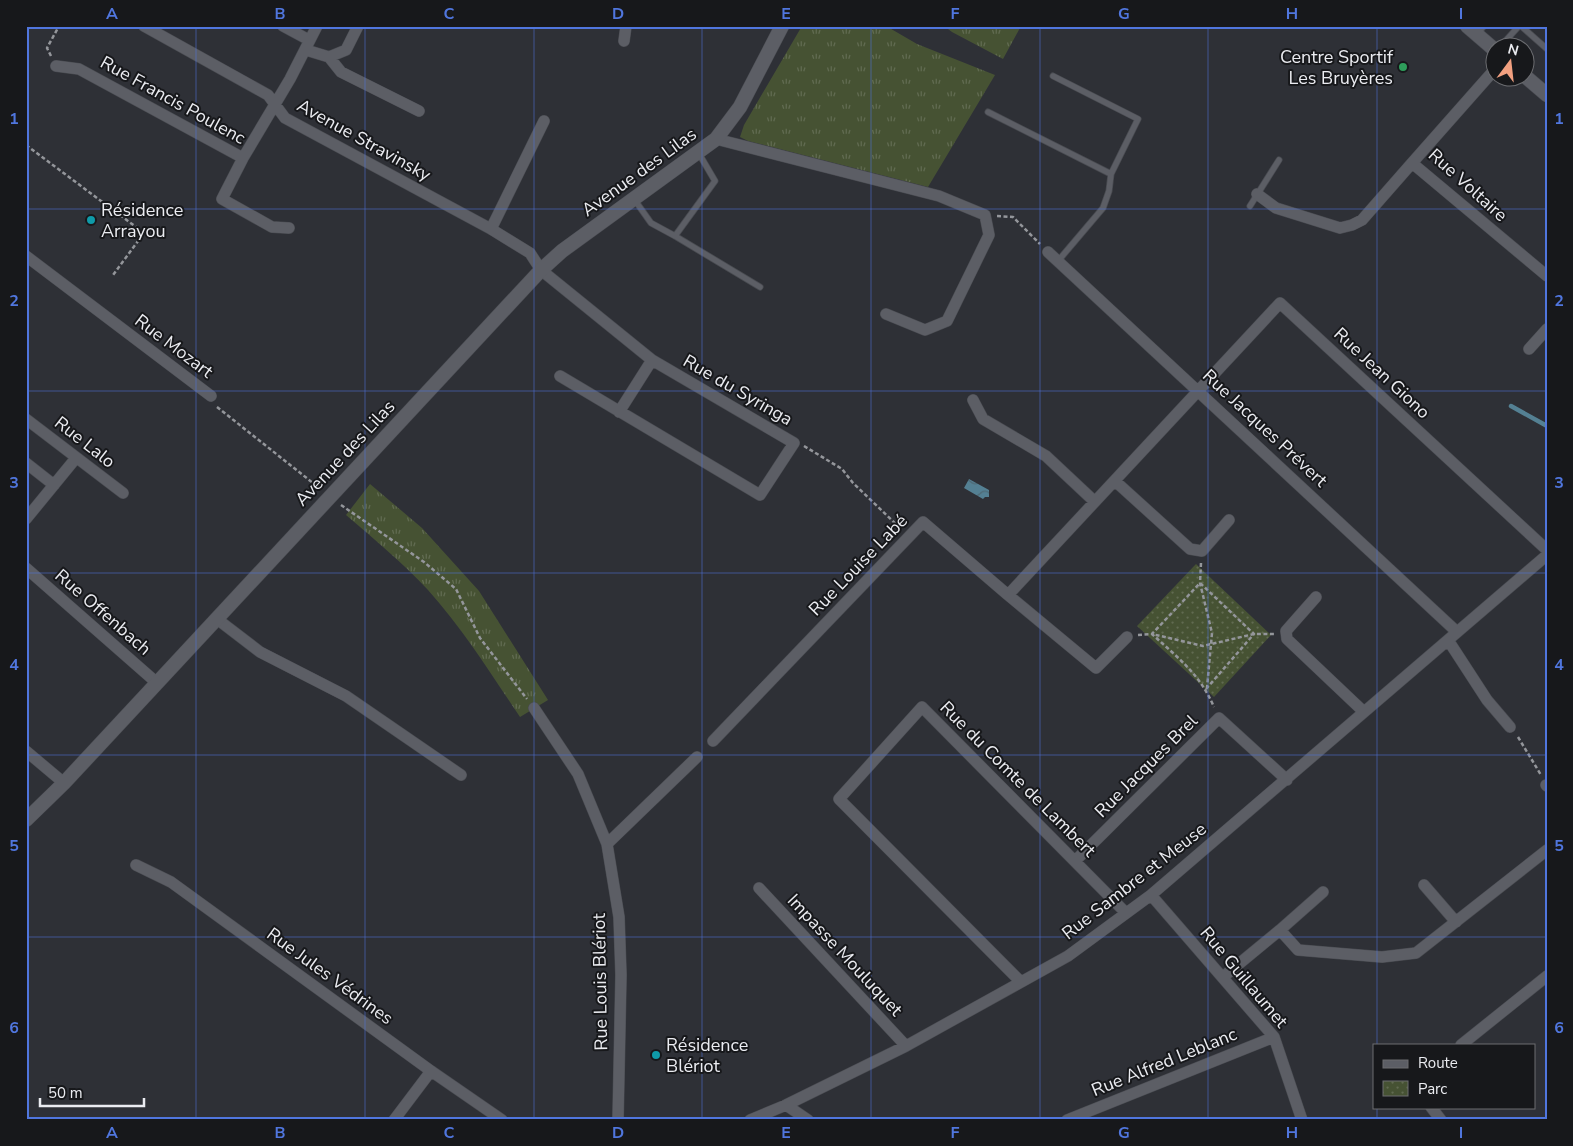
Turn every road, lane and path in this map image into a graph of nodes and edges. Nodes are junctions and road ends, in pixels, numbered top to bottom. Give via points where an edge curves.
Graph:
1 (59, 26) edge
2 (144, 26) edge
3 (284, 26) edge
4 (316, 26) edge
5 (358, 26) edge
6 (626, 26) edge
7 (782, 26) edge
8 (1520, 26) edge
9 (1476, 29) edge
10 (1508, 38) edge
11 (624, 41) dead end
12 (1486, 41) edge
13 (307, 45) junction
14 (1547, 49) edge
15 (329, 57) junction
16 (56, 66) joint
17 (1053, 76) dead end
18 (1486, 79) edge
19 (1536, 86) edge
20 (1547, 95) edge
21 (276, 105) junction
22 (420, 111) dead end
23 (988, 112) dead end
24 (544, 121) dead end
25 (716, 140) junction
26 (26, 145) edge
27 (698, 152) junction
28 (244, 158) junction
29 (1279, 160) dead end
30 (1412, 163) junction
31 (1111, 174) junction
32 (1257, 194) junction
33 (634, 199) junction
34 (1250, 206) dead end
35 (986, 215) junction
36 (289, 228) dead end
37 (491, 229) junction
38 (675, 236) junction
39 (1048, 252) joint
40 (26, 256) edge
41 (1058, 261) junction
42 (541, 270) junction
43 (113, 275) dead end
44 (1547, 276) edge
45 (760, 287) dead end
46 (886, 314) dead end
47 (1547, 329) edge
48 (1529, 349) dead end
49 (652, 360) junction
50 (560, 376) dead end
51 (1199, 390) junction
52 (211, 396) joint
53 (973, 400) dead end
54 (619, 412) junction
55 (26, 419) edge
56 (794, 443) junction
57 (76, 458) junction
58 (26, 464) edge
59 (1114, 481) junction
60 (54, 485) junction
61 (318, 487) dead end
62 (123, 493) dead end
63 (1094, 502) junction
64 (341, 505) dead end
65 (26, 519) edge
66 (1229, 520) dead end
67 (910, 536) junction
68 (1547, 550) edge
69 (1202, 551) junction
70 (1547, 555) edge
71 (26, 568) edge
72 (1200, 583) junction
73 (1008, 595) junction
74 (1316, 597) dead end
75 (217, 619) junction
76 (1286, 631) junction
77 (1457, 632) junction
78 (1152, 634) junction
79 (1254, 634) junction
80 (1127, 637) joint
81 (1448, 640) junction
82 (1211, 644) junction
83 (157, 683) junction
84 (1206, 689) junction
85 (534, 708) joint
86 (1364, 712) junction
87 (1219, 718) junction
88 (1510, 727) joint
89 (713, 741) dead end
90 (26, 751) edge
91 (697, 757) dead end
92 (462, 775) dead end
93 (1287, 780) junction
94 (64, 783) junction
95 (1547, 785) edge
96 (26, 820) edge
97 (607, 844) junction
98 (1547, 850) edge
99 (1075, 861) junction
100 (136, 865) dead end
101 (1424, 885) dead end
102 (759, 888) dead end
103 (1323, 892) dead end
104 (1151, 895) junction
105 (1126, 913) junction
106 (1456, 922) junction
107 (1280, 930) junction
108 (1547, 976) edge
109 (1223, 977) junction
110 (1020, 981) junction
111 (1274, 1037) junction
112 (1462, 1044) edge
113 (906, 1046) junction
114 (431, 1071) junction
115 (786, 1105) junction
116 (1432, 1108) edge
117 (394, 1120) edge
118 (502, 1120) edge
119 (618, 1120) edge
120 (750, 1120) edge
121 (808, 1120) edge
122 (1067, 1120) edge
123 (1302, 1120) edge
124 (1441, 1120) edge

1 - 16 path via 47,48
2 - 21 street, Avenue Stravinsky via 268,95
3 - 13 street
4 - 13 street
5 - 15 street via 346,50
6 - 11 street
7 - 25 street, Avenue des Lilas via 740,107
8 - 10 lane
8 - 14 lane
9 - 12 street
13 - 15 street
13 - 21 street
15 - 22 street via 341,72
16 - 28 street, Rue Francis Poulenc via 80,69
17 - 31 lane via 1138,119
18 - 30 street, Rue Voltaire
19 - 20 street
21 - 28 street
21 - 37 street, Avenue Stravinsky via 285,118
23 - 31 lane
24 - 37 street
25 - 27 street, Avenue des Lilas
25 - 35 street, Avenue des Lilas via 939,196
26 - 43 path via 144,234
27 - 33 street, Avenue des Lilas
27 - 38 lane via 715,181
28 - 36 street, Rue Francis Poulenc via 222,199 272,226
29 - 32 lane
30 - 32 street via 1362,220 1340,228 1276,208
30 - 44 street, Rue Voltaire
31 - 41 lane via 1102,208
32 - 34 lane
33 - 38 lane via 651,223
33 - 42 street, Avenue des Lilas
35 - 39 path via 1013,217
35 - 46 street via 989,235 947,321 926,330
37 - 42 street, Avenue Stravinsky via 530,253
38 - 45 lane
39 - 41 street, Rue Jacques Prévert
40 - 52 street, Rue Mozart
41 - 51 street, Rue Jacques Prévert
42 - 49 street, Rue du Syringa
42 - 75 street, Avenue des Lilas
47 - 48 street
49 - 54 street
49 - 56 street, Rue du Syringa
50 - 54 street, Rue du Syringa
51 - 59 street
51 - 68 street, Rue Jean Giono via 1280,303
51 - 77 street, Rue Jacques Prévert
52 - 61 path, Rue Mozart via 216,406
53 - 63 street via 983,419 1046,456
54 - 56 street, Rue du Syringa via 760,495
55 - 57 street, Rue Lalo
56 - 67 path via 801,443 842,470
57 - 60 street
57 - 62 street, Rue Lalo
58 - 60 street
59 - 63 street
59 - 69 street via 1190,549
60 - 65 street
63 - 73 street
64 - 85 path via 424,562 456,589 480,638
66 - 69 street
67 - 73 street, Rue Louise Labé via 923,522
67 - 89 street, Rue Louise Labé
69 - 72 path
70 - 77 street, Rue Sambre et Meuse
71 - 83 street, Rue Offenbach
72 - 78 path
72 - 79 path
72 - 82 path via 1212,633
73 - 80 street via 1096,668
74 - 76 street
75 - 83 street, Avenue des Lilas
75 - 92 street via 260,652 346,696
76 - 79 path via 1271,635
76 - 86 street via 1287,639
77 - 81 street, Rue Sambre et Meuse
78 - 80 path
78 - 82 path via 1203,646
78 - 84 path via 1194,673
79 - 82 path
79 - 84 path
81 - 86 street, Rue Sambre et Meuse
81 - 88 street via 1487,700
82 - 84 path
83 - 94 street, Avenue des Lilas
84 - 87 path
85 - 97 street, Rue Louis Blériot via 578,774
86 - 93 street, Rue Sambre et Meuse
87 - 93 street, Rue Jacques Brel
87 - 99 street, Rue Jacques Brel
88 - 95 path via 1523,742
90 - 94 street
91 - 97 street
93 - 104 street, Rue Sambre et Meuse
94 - 96 street, Avenue des Lilas
97 - 119 street, Rue Louis Blériot via 619,918
98 - 106 street
99 - 105 street, Rue du Comte de Lambert
99 - 110 street, Rue du Comte de Lambert via 922,707 838,799
100 - 114 street, Rue Jules Védrines via 171,882
101 - 106 street
102 - 113 street, Impasse Mouluquet
103 - 107 street
104 - 105 street, Rue Sambre et Meuse
104 - 109 street, Rue Guillaumet
105 - 110 street, Rue Sambre et Meuse via 1068,956
106 - 107 street via 1416,953 1382,957 1298,950
107 - 109 street
108 - 112 street
109 - 111 street, Rue Guillaumet
110 - 113 street, Rue Sambre et Meuse
111 - 122 street, Rue Alfred Leblanc
111 - 123 street, Rue Guillaumet
113 - 115 street, Rue Sambre et Meuse
114 - 117 street
114 - 118 street, Rue Jules Védrines
115 - 120 street, Rue Sambre et Meuse
115 - 121 street
116 - 124 street

